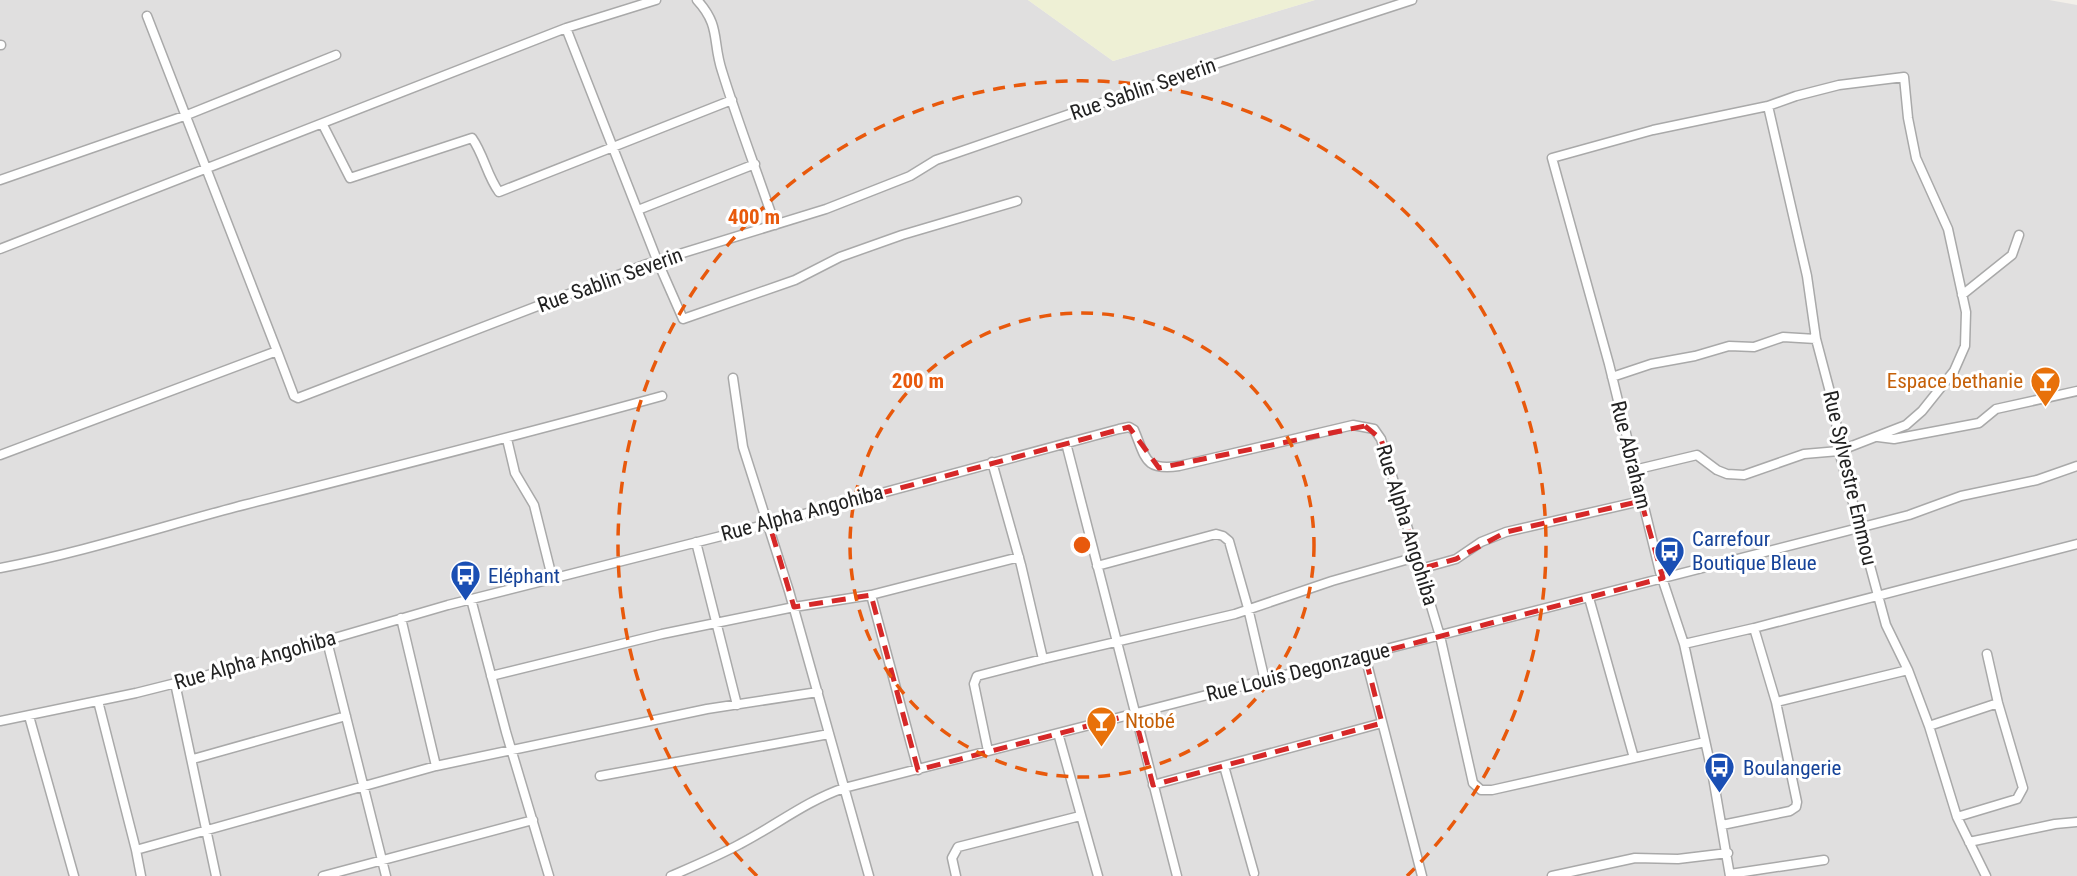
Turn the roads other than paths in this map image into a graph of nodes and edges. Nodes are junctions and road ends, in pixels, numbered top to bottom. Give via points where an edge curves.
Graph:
1 (656, 0) edge
2 (698, 0) edge
3 (1412, 0) edge
4 (147, 16) dead end
5 (566, 29) junction
6 (337, 55) dead end
7 (732, 100) junction
8 (1768, 106) junction
9 (187, 115) junction
10 (323, 125) junction
11 (612, 146) junction
12 (755, 164) junction
13 (208, 169) junction
14 (0, 180) edge
15 (1017, 201) dead end
16 (638, 210) junction
17 (775, 225) junction
18 (2019, 235) dead end
19 (0, 249) edge
20 (657, 260) junction
21 (1962, 295) junction
22 (1816, 339) junction
23 (277, 351) junction
24 (1612, 377) junction
25 (733, 378) dead end
26 (2077, 391) edge
27 (662, 396) dead end
28 (1878, 437) junction
29 (507, 439) junction
30 (1066, 443) junction
31 (1839, 451) junction
32 (0, 455) edge
33 (992, 462) junction
34 (2077, 466) edge
35 (1634, 470) junction
36 (1642, 501) junction
37 (769, 523) junction
38 (1859, 527) junction
39 (696, 542) junction
40 (2077, 544) edge
41 (1019, 557) junction
42 (1416, 557) junction
43 (1097, 566) junction
44 (0, 568) edge
45 (1420, 569) junction
46 (552, 578) junction
47 (1662, 578) junction
48 (871, 595) junction
49 (1878, 595) junction
50 (471, 598) junction
51 (1589, 598) junction
52 (794, 607) junction
53 (1248, 608) junction
54 (401, 618) junction
55 (716, 624) junction
56 (1754, 628) junction
57 (1440, 636) junction
58 (327, 641) junction
59 (1115, 642) junction
60 (1684, 644) junction
61 (1987, 653) dead end
62 (1365, 656) junction
63 (1043, 659) junction
64 (1908, 670) junction
65 (491, 676) junction
66 (1265, 681) junction
67 (175, 683) junction
68 (818, 692) junction
69 (98, 701) junction
70 (1776, 702) junction
71 (1998, 703) junction
72 (737, 705) junction
73 (1134, 714) junction
74 (29, 716) junction
75 (346, 716) junction
76 (0, 721) edge
77 (1382, 723) junction
78 (1929, 726) junction
79 (1058, 733) junction
80 (829, 734) junction
81 (1705, 741) junction
82 (511, 751) junction
83 (988, 751) junction
84 (1634, 758) junction
85 (193, 759) junction
86 (436, 766) junction
87 (1224, 766) junction
88 (918, 770) junction
89 (600, 776) dead end
90 (1153, 785) junction
91 (364, 786) junction
92 (844, 788) junction
93 (1080, 816) junction
94 (1957, 817) junction
95 (533, 820) junction
96 (2077, 822) edge
97 (1722, 825) junction
98 (205, 829) junction
99 (1969, 842) junction
100 (136, 850) junction
101 (1728, 853) junction
102 (382, 859) junction
103 (1824, 860) dead end
104 (1254, 873) dead end
105 (1730, 875) edge
106 (74, 876) edge
107 (141, 876) edge
108 (216, 876) edge
109 (323, 876) edge
110 (386, 876) edge
111 (550, 876) edge
112 (671, 876) edge
113 (869, 876) edge
114 (956, 876) edge
115 (1098, 876) edge
116 (1177, 876) edge
117 (1422, 876) edge
118 (1552, 876) edge
119 (1986, 876) edge

1 - 5 street
2 - 7 street via 714,24
3 - 17 street, Rue Sablin Severin via 936,160 897,181
4 - 9 street
5 - 10 street
5 - 11 street
6 - 9 street
7 - 11 street
7 - 12 street
8 - 21 street via 1839,85 1905,77 1916,158 1948,229
8 - 22 street, Rue Sylvestre Emmou via 1807,276
8 - 24 street, Rue Abraham via 1653,130 1552,158
9 - 13 street
9 - 14 street
10 - 11 street via 350,178 472,138 499,192
10 - 13 street
11 - 16 street
12 - 16 street
12 - 17 street
13 - 19 street
13 - 23 street
15 - 20 street via 902,235 687,318 680,317
16 - 20 street
17 - 20 street, Rue Sablin Severin
18 - 21 street via 2012,255
20 - 23 street, Rue Sablin Severin via 298,398
21 - 28 street via 1965,346 1954,371 1906,425
22 - 24 street via 1783,337 1754,347 1729,346
22 - 31 street, Rue Sylvestre Emmou via 1830,387
23 - 32 street
24 - 35 street, Rue Abraham
25 - 37 street via 743,447
26 - 28 street via 1996,409 1979,423 1894,439
27 - 29 street
28 - 31 street
29 - 44 street
29 - 46 street via 515,473 534,505
30 - 33 street, Rue Alpha Angohiba
30 - 42 street, Rue Alpha Angohiba via 1129,427 1150,464 1158,468 1341,427 1365,426 1381,439
30 - 43 street
31 - 35 street via 1804,454 1744,475 1717,470 1697,455
31 - 38 street, Rue Sylvestre Emmou
33 - 37 street, Rue Alpha Angohiba
33 - 41 street
34 - 38 street, Rue Louis Degonzague
35 - 36 street, Rue Abraham
36 - 45 street via 1506,532 1456,559
36 - 47 street, Rue Abraham
37 - 39 street, Rue Alpha Angohiba
37 - 52 street
38 - 47 street, Rue Louis Degonzague
38 - 49 street, Rue Sylvestre Emmou
39 - 46 street, Rue Alpha Angohiba
39 - 55 street
40 - 49 street
41 - 48 street
41 - 63 street
42 - 45 street, Rue Alpha Angohiba
42 - 53 street
43 - 53 street via 1216,534 1228,541
43 - 59 street
45 - 57 street, Rue Alpha Angohiba
46 - 50 street, Rue Alpha Angohiba
47 - 51 street, Rue Louis Degonzague
47 - 60 street, Rue Abraham
48 - 52 street
48 - 88 street
49 - 56 street
49 - 64 street, Rue Sylvestre Emmou via 1886,625
50 - 54 street, Rue Alpha Angohiba
50 - 65 street
51 - 57 street, Rue Louis Degonzague
51 - 84 street
52 - 55 street
52 - 68 street
53 - 59 street
53 - 66 street
54 - 58 street, Rue Alpha Angohiba
54 - 86 street
55 - 65 street
55 - 72 street
56 - 60 street
56 - 70 street
57 - 62 street, Rue Louis Degonzague
57 - 84 street, Rue Alpha Angohiba via 1473,783 1481,790
58 - 67 street, Rue Alpha Angohiba
58 - 75 street
59 - 63 street
59 - 73 street
60 - 81 street, Rue Abraham
61 - 71 street
62 - 66 street, Rue Louis Degonzague
62 - 77 street
63 - 83 street via 977,676 974,684
64 - 70 street
64 - 78 street, Rue Sylvestre Emmou
65 - 82 street
66 - 73 street, Rue Louis Degonzague
67 - 69 street, Rue Alpha Angohiba
67 - 85 street
68 - 72 street
68 - 80 street
69 - 74 street, Rue Alpha Angohiba
69 - 100 street
70 - 97 street via 1796,807
71 - 78 street
71 - 94 street via 2022,782 2021,794
72 - 82 street
73 - 79 street, Rue Louis Degonzague
73 - 90 street
74 - 76 street, Rue Alpha Angohiba
74 - 106 street
75 - 85 street
75 - 91 street
77 - 87 street
77 - 117 street
78 - 94 street, Rue Sylvestre Emmou
79 - 83 street, Rue Louis Degonzague
79 - 93 street
80 - 89 street
80 - 92 street
81 - 84 street
81 - 97 street, Rue Abraham
82 - 86 street
82 - 95 street
83 - 88 street, Rue Louis Degonzague
85 - 98 street
86 - 91 street
87 - 90 street
87 - 104 street
88 - 92 street, Rue Louis Degonzague
90 - 116 street
91 - 98 street
91 - 102 street
92 - 112 street, Rue Louis Degonzague via 801,807 740,845
92 - 113 street
93 - 114 street via 958,847 952,858
93 - 115 street
94 - 99 street, Rue Sylvestre Emmou
95 - 102 street
95 - 111 street
96 - 99 street
97 - 101 street, Rue Abraham
98 - 100 street
98 - 108 street
99 - 119 street, Rue Sylvestre Emmou
100 - 107 street
101 - 105 street, Rue Abraham
101 - 118 street via 1635,858
102 - 109 street
102 - 110 street
103 - 105 street

